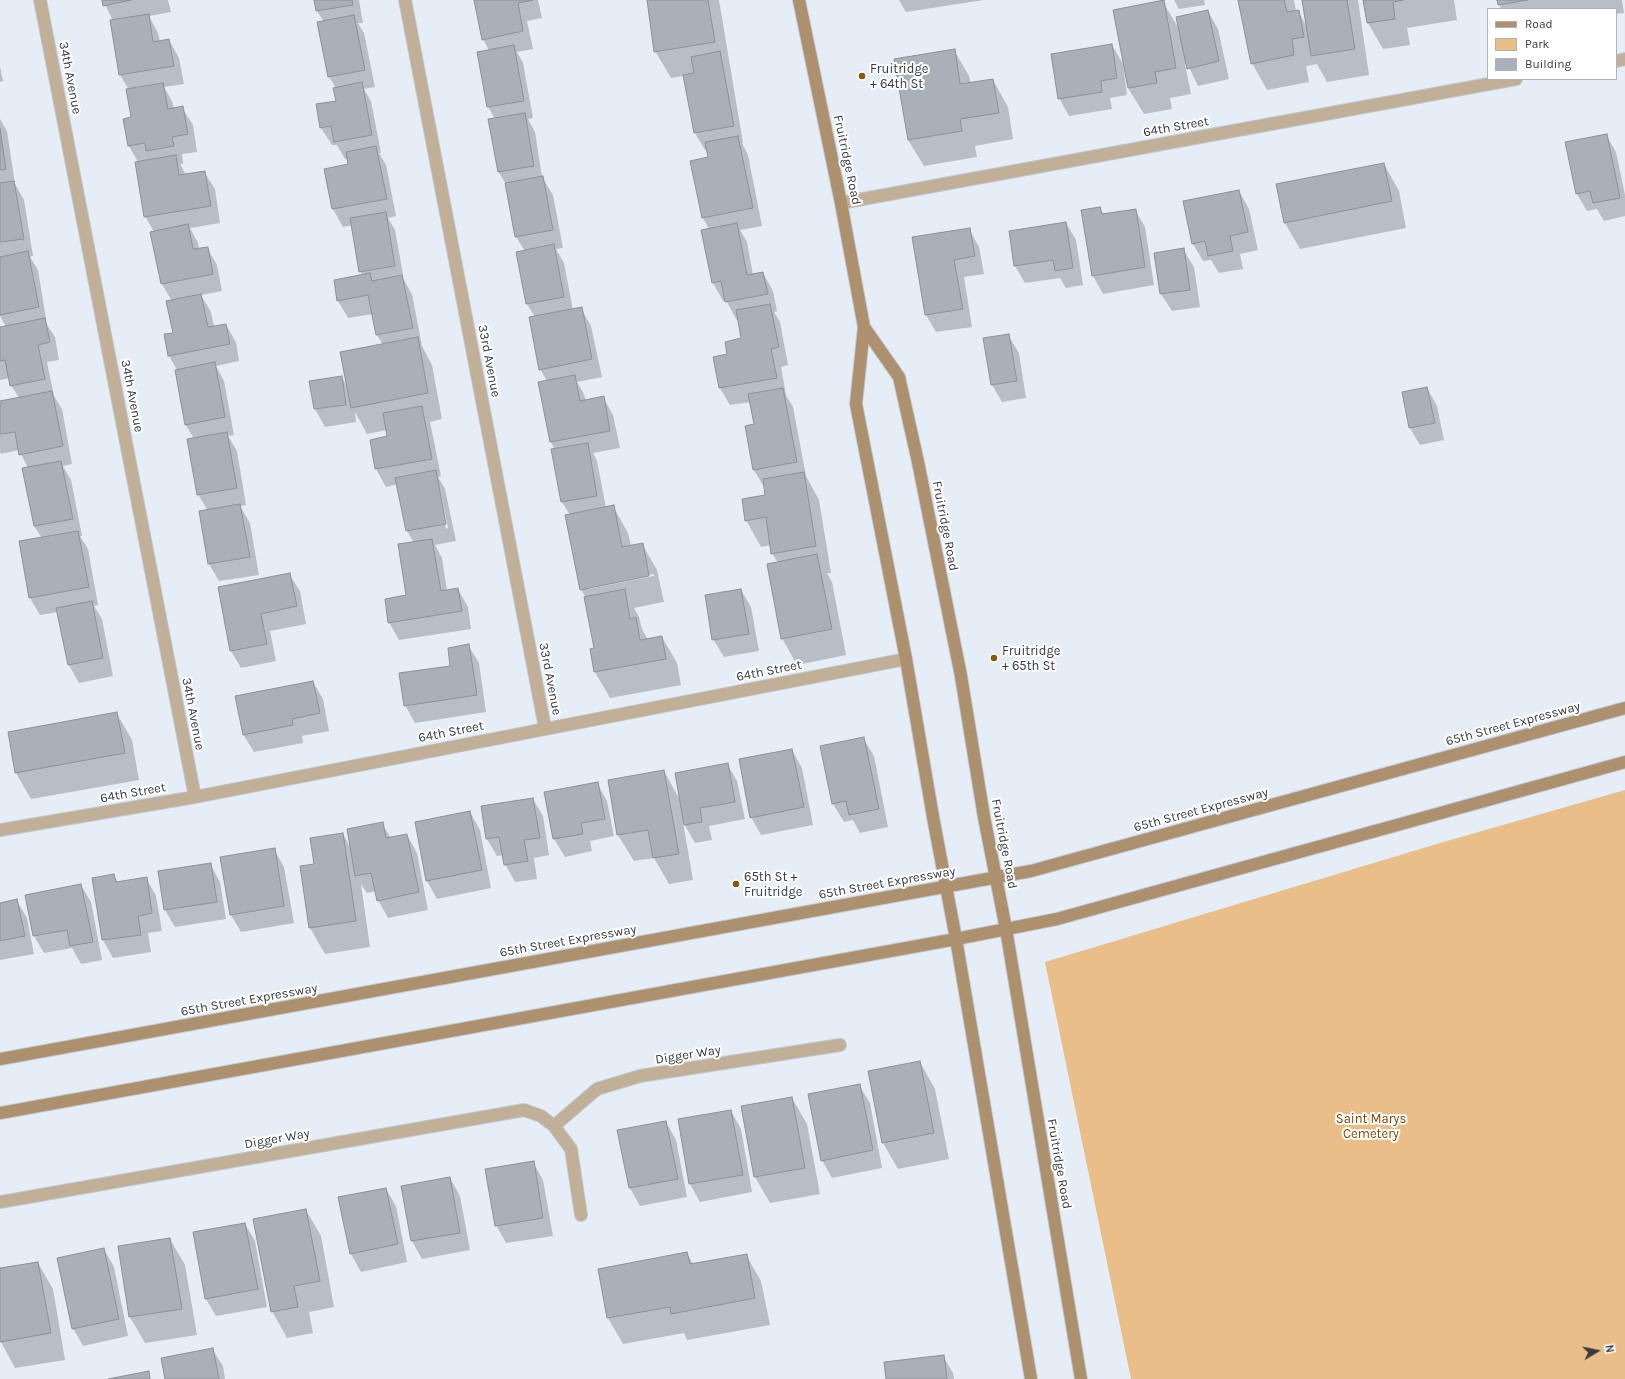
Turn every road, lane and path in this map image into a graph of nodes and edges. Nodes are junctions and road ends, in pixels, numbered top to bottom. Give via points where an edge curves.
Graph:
1 (40, 0) edge
2 (405, 0) edge
3 (799, 0) edge
4 (1511, 80) edge
5 (841, 203) junction
6 (864, 326) junction
7 (906, 659) junction
8 (1625, 708) edge
9 (545, 728) junction
10 (1625, 762) edge
11 (195, 797) junction
12 (0, 830) edge
13 (996, 878) junction
14 (947, 886) junction
15 (1006, 928) junction
16 (956, 939) junction
17 (840, 1045) dead end
18 (0, 1059) edge
19 (0, 1114) edge
20 (554, 1126) junction
21 (0, 1202) edge
22 (581, 1215) dead end
23 (1031, 1379) edge
24 (1080, 1379) edge

1 - 11 street, 34th Avenue
2 - 9 street, 33rd Avenue
3 - 5 main road, Fruitridge Road
4 - 5 street, 64th Street
5 - 6 main road, Fruitridge Road
6 - 7 main road, Fruitridge Road via 856,404
6 - 13 main road, Fruitridge Road via 899,377 961,676
7 - 9 street, 64th Street
7 - 14 main road, Fruitridge Road
8 - 13 main road, 65th Street Expressway via 1046,867
9 - 11 street, 64th Street
10 - 15 main road via 1057,919
11 - 12 street, 64th Street
13 - 14 main road, 65th Street Expressway
13 - 15 main road, Fruitridge Road
14 - 16 main road, Fruitridge Road
14 - 18 main road, 65th Street Expressway
15 - 16 main road
15 - 24 main road, Fruitridge Road
16 - 19 main road
16 - 23 main road, Fruitridge Road
17 - 20 street, Digger Way via 640,1076 597,1089
20 - 21 street, Digger Way via 541,1116 524,1110
20 - 22 street, Digger Way via 571,1149

